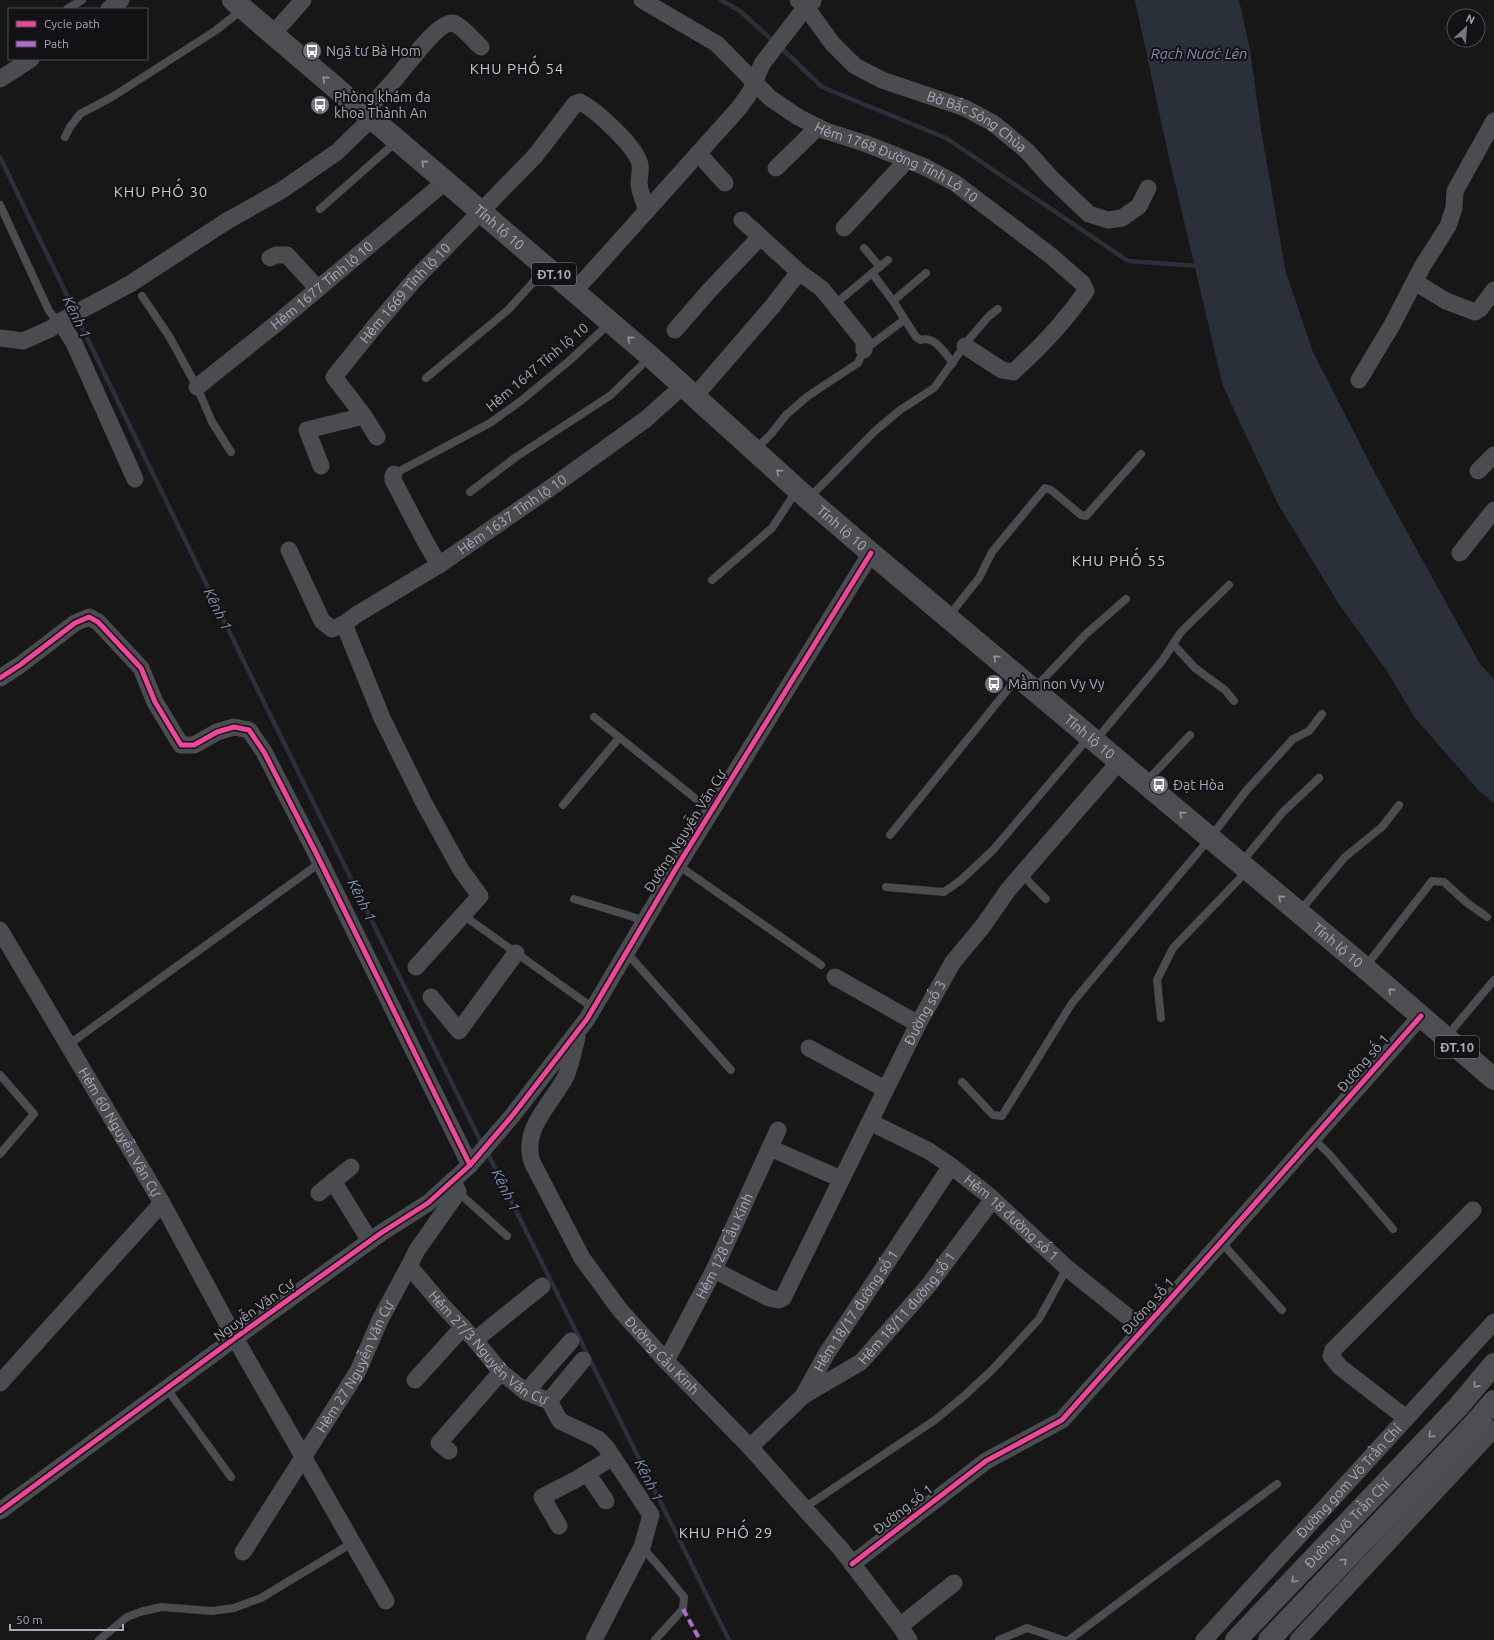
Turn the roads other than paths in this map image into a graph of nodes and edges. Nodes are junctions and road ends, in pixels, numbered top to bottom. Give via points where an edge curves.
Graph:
1 (82, 0) edge
2 (121, 0) edge
3 (303, 0) edge
4 (642, 0) edge
5 (242, 3) edge
6 (806, 3) edge
7 (69, 8) edge
8 (110, 8) edge
9 (273, 34) junction
10 (482, 48) dead end
11 (29, 60) edge
12 (0, 79) edge
13 (755, 82) junction
14 (368, 115) junction
15 (1494, 121) edge
16 (818, 127) junction
17 (65, 137) dead end
18 (398, 141) junction
19 (698, 153) junction
20 (907, 160) junction
21 (776, 168) dead end
22 (446, 181) junction
23 (725, 183) dead end
24 (1148, 188) dead end
25 (0, 205) edge
26 (320, 208) dead end
27 (647, 211) junction
28 (481, 212) junction
29 (742, 220) dead end
30 (844, 228) dead end
31 (760, 237) junction
32 (864, 248) dead end
33 (270, 258) dead end
34 (888, 260) dead end
35 (880, 267) junction
36 (547, 268) junction
37 (799, 272) junction
38 (872, 273) junction
39 (926, 273) dead end
40 (1415, 282) junction
41 (318, 289) junction
42 (1494, 290) edge
43 (574, 291) junction
44 (142, 296) dead end
45 (893, 300) junction
46 (835, 304) junction
47 (998, 309) dead end
48 (904, 320) junction
49 (60, 322) junction
50 (611, 322) junction
51 (676, 330) dead end
52 (0, 338) edge
53 (965, 346) junction
54 (864, 350) junction
55 (651, 357) junction
56 (953, 363) junction
57 (426, 378) dead end
58 (1360, 380) dead end
59 (197, 387) junction
60 (689, 391) junction
61 (364, 416) junction
62 (377, 437) dead end
63 (754, 450) junction
64 (231, 452) dead end
65 (1141, 454) dead end
66 (1494, 455) edge
67 (320, 466) dead end
68 (1478, 471) dead end
69 (394, 474) joint
70 (135, 479) dead end
71 (470, 492) dead end
72 (803, 494) junction
73 (1494, 510) edge
74 (289, 550) dead end
75 (871, 553) junction
76 (1460, 553) dead end
77 (439, 565) junction
78 (712, 580) dead end
79 (1229, 585) dead end
80 (1126, 599) dead end
81 (948, 617) junction
82 (338, 627) junction
83 (1173, 644) junction
84 (0, 678) edge
85 (1026, 683) junction
86 (1234, 701) dead end
87 (1322, 714) dead end
88 (594, 717) dead end
89 (1190, 735) dead end
90 (620, 738) junction
91 (1092, 739) junction
92 (1119, 762) junction
93 (1319, 778) dead end
94 (1145, 783) junction
95 (563, 804) dead end
96 (1399, 806) dead end
97 (711, 811) junction
98 (890, 835) dead end
99 (1210, 838) junction
100 (321, 862) junction
101 (678, 865) junction
102 (1245, 867) junction
103 (1023, 873) junction
104 (886, 887) dead end
105 (574, 899) dead end
106 (1046, 899) dead end
107 (1299, 912) junction
108 (463, 915) junction
109 (1487, 917) dead end
110 (644, 921) junction
111 (0, 930) edge
112 (626, 952) junction
113 (516, 953) junction
114 (821, 965) dead end
115 (416, 968) dead end
116 (1364, 968) junction
117 (835, 977) dead end
118 (1494, 980) edge
119 (431, 996) dead end
120 (593, 1008) junction
121 (1421, 1016) junction
122 (1161, 1018) dead end
123 (918, 1024) junction
124 (579, 1031) junction
125 (1446, 1037) junction
126 (68, 1045) junction
127 (810, 1048) dead end
128 (731, 1070) dead end
129 (0, 1075) edge
130 (1494, 1079) edge
131 (962, 1082) dead end
132 (885, 1089) junction
133 (512, 1116) joint
134 (870, 1122) junction
135 (778, 1130) dead end
136 (1313, 1138) junction
137 (770, 1148) junction
138 (0, 1154) edge
139 (470, 1164) junction
140 (951, 1166) junction
141 (351, 1167) dead end
142 (841, 1179) junction
143 (333, 1181) junction
144 (456, 1186) junction
145 (319, 1193) dead end
146 (992, 1199) junction
147 (162, 1203) junction
148 (1473, 1210) dead end
149 (1392, 1229) dead end
150 (508, 1236) dead end
151 (370, 1241) junction
152 (1222, 1242) junction
153 (410, 1266) junction
154 (1067, 1268) junction
155 (714, 1270) junction
156 (542, 1286) dead end
157 (1282, 1310) dead end
158 (1494, 1322) edge
159 (463, 1327) junction
160 (1143, 1330) junction
161 (235, 1338) junction
162 (475, 1340) junction
163 (571, 1341) dead end
164 (582, 1360) dead end
165 (666, 1361) junction
166 (1494, 1364) edge
167 (500, 1372) junction
168 (415, 1380) dead end
169 (0, 1383) edge
170 (166, 1388) junction
171 (526, 1392) junction
172 (803, 1396) junction
173 (549, 1401) junction
174 (1494, 1401) edge
175 (1406, 1418) junction
176 (1485, 1426) edge
177 (750, 1447) junction
178 (449, 1452) dead end
179 (613, 1457) junction
180 (303, 1458) junction
181 (587, 1473) junction
182 (231, 1477) dead end
183 (1277, 1484) dead end
184 (606, 1501) dead end
185 (804, 1508) junction
186 (0, 1511) edge
187 (559, 1526) dead end
188 (352, 1543) junction
189 (642, 1547) junction
190 (243, 1552) dead end
191 (852, 1564) junction
192 (954, 1583) dead end
193 (386, 1601) dead end
194 (905, 1633) edge
195 (99, 1640) edge
196 (594, 1640) edge
197 (655, 1640) edge
198 (999, 1640) edge
199 (1063, 1640) edge
200 (1069, 1640) edge
201 (1204, 1640) edge
202 (1236, 1640) edge
203 (1269, 1640) edge
204 (1298, 1640) edge

1 - 7 lane
2 - 8 street
3 - 9 street
4 - 13 street, Hẻm 1768 Đường Tỉnh Lộ 10 via 717,44
5 - 9 main road, Tỉnh lộ 10 / ĐT.10
5 - 17 lane via 215,31 112,97 80,114
6 - 13 street via 762,64
6 - 24 street, Bờ Bắc Sông Chùa via 832,43 855,66 882,80 964,108 993,124 1027,151 1050,178 1089,214 1108,220 1122,218 1139,206
14 -> 9 main road, Tỉnh lộ 10 / ĐT.10
10 - 14 street via 460,27 453,23 446,24 420,48
11 - 12 street
13 - 16 street, Hẻm 1768 Đường Tỉnh Lộ 10 via 770,98
13 - 19 street via 752,91 739,108
14 - 18 main road, Tỉnh lộ 10 / ĐT.10
14 - 49 street via 337,152 282,190 227,221 130,284
15 - 40 street via 1455,191 1454,208 1448,226
16 - 20 street, Hẻm 1768 Đường Tỉnh Lộ 10
16 - 21 street
22 -> 18 main road, Tỉnh lộ 10 / ĐT.10
18 - 26 lane
19 - 23 street
19 - 27 street
20 - 30 street
20 - 53 street, Hẻm 1768 Đường Tỉnh Lộ 10 via 955,183 1050,255 1082,283 1086,291 1039,347 1013,372 1002,370
22 - 28 main road, Tỉnh lộ 10 / ĐT.10
22 - 41 street, Hẻm 1677 Tỉnh lộ 10
25 - 49 lane via 49,311
27 - 28 street, Hẻm 1669 Tỉnh lộ 10 via 639,186 640,165 636,154 616,131 580,102 570,109 535,156
27 - 43 street
28 - 36 main road, Tỉnh lộ 10 / ĐT.10
28 - 61 street, Hẻm 1669 Tỉnh lộ 10 via 415,279 334,377
29 - 31 street
31 - 37 street
31 - 51 street
32 - 35 lane
33 - 41 street via 287,255
34 - 35 lane
35 - 38 lane
36 - 43 main road, Tỉnh lộ 10 / ĐT.10
36 - 57 lane via 508,310
37 - 46 street via 822,289
37 - 60 street, Hẻm 1637 Tỉnh lộ 10 via 771,308
38 - 45 lane
38 - 46 lane
39 - 45 lane
40 - 42 street via 1446,301 1475,312
40 - 58 street
41 - 59 street, Hẻm 1677 Tỉnh lộ 10
43 - 50 main road, Tỉnh lộ 10 / ĐT.10
44 - 59 lane via 169,336
45 - 48 lane
46 - 54 street via 864,341
47 - 53 lane via 989,316
48 - 54 lane
48 - 56 lane via 916,337 921,340 933,340
49 - 52 street via 23,341
49 - 70 street via 74,343
55 -> 50 main road, Tỉnh lộ 10 / ĐT.10
50 - 69 lane, Hẻm 1647 Tỉnh lộ 10 via 569,361 490,423
53 - 56 lane
54 - 63 lane via 858,363 808,396 786,415
55 - 60 main road, Tỉnh lộ 10 / ĐT.10
55 - 71 lane via 611,395 516,457
56 - 72 lane via 934,388 875,430
59 - 64 lane via 212,422
60 - 63 main road, Tỉnh lộ 10 / ĐT.10
60 - 77 street, Hẻm 1637 Tỉnh lộ 10
61 - 62 street
61 - 67 street via 307,430
72 -> 63 main road, Tỉnh lộ 10 / ĐT.10
65 - 81 lane via 1086,516 1045,488 992,552 979,578
66 - 68 street
69 - 77 street via 394,480
72 - 75 main road, Tỉnh lộ 10 / ĐT.10
72 - 78 lane via 772,528
73 - 76 street
74 - 82 street via 322,621
75 - 81 main road, Tỉnh lộ 10 / ĐT.10
75 - 97 street, Đường Nguyễn Văn Cự
77 - 82 street, Hẻm 1637 Tỉnh lộ 10
79 - 83 lane
80 - 85 lane
85 -> 81 main road, Tỉnh lộ 10 / ĐT.10
82 - 108 street via 424,803 461,870 480,896
83 - 86 lane via 1195,668 1225,690
83 - 91 lane via 1162,661
84 - 100 street via 75,623 89,618 98,622 141,668 155,702 181,745 194,745 217,732 234,727 249,730 264,752
85 - 91 main road, Tỉnh lộ 10 / ĐT.10
85 - 98 lane
87 - 99 lane via 1309,731 1293,739 1275,758
88 - 90 lane
89 - 94 lane
90 - 95 lane
90 - 97 lane
91 - 92 main road, Tỉnh lộ 10 / ĐT.10
91 - 104 lane via 993,850 961,880 944,892
92 - 94 main road, Tỉnh lộ 10 / ĐT.10
92 - 103 street, Đường số 3
93 - 102 lane via 1283,812
99 -> 94 main road, Tỉnh lộ 10 / ĐT.10
96 - 107 lane via 1382,827 1345,857
97 - 101 street, Đường Nguyễn Văn Cự
99 - 102 main road, Tỉnh lộ 10 / ĐT.10
99 - 131 lane via 1072,1003 1002,1116 993,1115
100 - 126 lane
100 - 139 street
101 - 110 street, Đường Nguyễn Văn Cự
101 - 114 lane
107 -> 102 main road, Tỉnh lộ 10 / ĐT.10
102 - 122 lane via 1173,948 1157,980
103 - 106 lane
103 - 123 street, Đường số 3 via 953,962
105 - 110 lane
107 - 116 main road, Tỉnh lộ 10 / ĐT.10
108 - 113 lane
108 - 115 street
109 - 116 lane via 1444,882 1432,881
110 - 112 street, Đường Nguyễn Văn Cự
111 - 126 street, Hẻm 60 Nguyễn Văn Cự
112 - 120 street, Đường Nguyễn Văn Cự
112 - 128 lane
113 - 119 street via 459,1031
113 - 120 lane
121 -> 116 main road, Tỉnh lộ 10 / ĐT.10
117 - 123 street
118 - 125 lane
120 - 124 street, Đường Nguyễn Văn Cự
121 - 125 main road, Tỉnh lộ 10 / ĐT.10
121 - 136 street, Đường số 1
123 - 132 street, Đường số 3
124 - 133 street, Đường Nguyễn Văn Cự
124 - 165 street, Đường Cầu Kinh via 566,1076 532,1131 529,1152 582,1258 620,1310
125 - 130 main road, Tỉnh lộ 10 / ĐT.10
126 - 147 street, Hẻm 60 Nguyễn Văn Cự
127 - 132 street
129 - 138 lane via 34,1114
132 - 134 street, Đường số 3
133 - 139 street, Nguyễn Văn Cự
134 - 140 street, Hẻm 18 đường số 1 via 929,1151
134 - 142 street, Đường số 3
135 - 137 street, Hẻm 128 Cầu Kinh
136 - 149 lane
136 - 152 street, Đường số 1
137 - 142 street
137 - 155 street, Hẻm 128 Cầu Kinh
139 - 144 street, Nguyễn Văn Cự
140 - 146 street, Hẻm 18 đường số 1
140 - 172 street, Hẻm 18/17 đường số 1 via 827,1353
141 - 143 street
142 - 155 street, Đường số 3 via 783,1298 769,1298
143 - 145 street
143 - 151 street
144 - 150 lane
144 - 151 street, Nguyễn Văn Cự
144 - 153 street, Hẻm 27 Nguyễn Văn Cự
146 - 154 street, Hẻm 18 đường số 1
146 - 172 street, Hẻm 18/11 đường số 1 via 928,1286 861,1362
147 - 161 street, Hẻm 60 Nguyễn Văn Cự
147 - 169 street
148 - 175 street via 1333,1350 1331,1356 1340,1367
151 - 161 street, Nguyễn Văn Cự
152 - 157 lane
152 - 160 street, Đường số 1
153 - 159 street, Hẻm 27/3 Nguyễn Văn Cự
153 - 180 street, Hẻm 27 Nguyễn Văn Cự via 380,1320 358,1371
154 - 160 street, Hẻm 18 đường số 1
154 - 185 lane via 1039,1319 964,1396 935,1420
155 - 165 street, Hẻm 128 Cầu Kinh
156 - 162 street
158 - 175 street, Đường gom Võ Trần Chí
159 - 162 street, Hẻm 27/3 Nguyễn Văn Cự
159 - 168 street
160 - 191 street, Đường số 1 via 1062,1420 986,1461
161 - 170 street, Nguyễn Văn Cự
161 - 180 street, Hẻm 60 Nguyễn Văn Cự
162 - 167 street, Hẻm 27/3 Nguyễn Văn Cự
163 - 171 street
164 - 173 street
165 - 177 street, Đường Cầu Kinh
166 -> 202 main road, Đường Võ Trần Chí via 1458,1407
167 - 171 street, Hẻm 27/3 Nguyễn Văn Cự
167 - 178 street via 439,1443
170 - 182 lane
170 - 186 street, Nguyễn Văn Cự
171 - 173 street, Hẻm 27/3 Nguyễn Văn Cự
172 - 177 street, Hẻm 18/17 đường số 1
173 - 179 street, Hẻm 27/3 Nguyễn Văn Cự via 560,1421 598,1439
174 - 176 main road, Đường Võ Trần Chí
175 - 201 street, Đường gom Võ Trần Chí
203 -> 176 main road, Đường Võ Trần Chí
176 - 204 street
177 - 185 street, Đường Cầu Kinh
179 - 181 street
179 - 189 street, Hẻm 27/3 Nguyễn Văn Cự via 651,1514
180 - 188 street, Hẻm 60 Nguyễn Văn Cự
180 - 190 street, Hẻm 27 Nguyễn Văn Cự
181 - 184 street
181 - 187 street via 542,1497
183 - 200 lane
185 - 191 street, Đường Cầu Kinh
188 - 193 street, Hẻm 60 Nguyễn Văn Cự
188 - 195 lane via 261,1598 234,1608 212,1611 161,1608 140,1612 127,1617
189 - 196 street, Hẻm 27/3 Nguyễn Văn Cự
189 - 197 lane via 684,1597 683,1610
191 - 194 street, Đường Cầu Kinh
192 - 194 street
198 - 199 lane via 1027,1628

